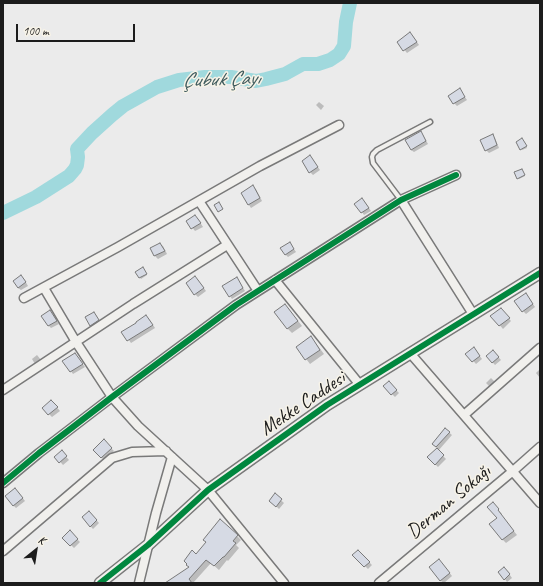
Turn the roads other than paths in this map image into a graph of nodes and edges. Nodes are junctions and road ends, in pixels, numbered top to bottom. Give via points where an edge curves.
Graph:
1 (430, 122) dead end
2 (339, 125) dead end
3 (456, 175) dead end
4 (199, 200) junction
5 (401, 200) junction
6 (227, 245) junction
7 (540, 273) edge
8 (275, 280) junction
9 (44, 288) junction
10 (258, 291) junction
11 (24, 298) dead end
12 (473, 314) junction
13 (76, 342) junction
14 (540, 348) edge
15 (410, 353) junction
16 (360, 385) junction
17 (3, 390) edge
18 (112, 397) junction
19 (464, 415) junction
20 (540, 447) edge
21 (169, 454) junction
22 (512, 471) junction
23 (3, 483) edge
24 (208, 490) junction
25 (540, 503) edge
26 (148, 546) junction
27 (3, 551) edge
28 (100, 583) edge
29 (139, 583) edge
30 (284, 583) edge
31 (378, 583) edge

1 - 5 lane via 373,154 373,163
2 - 4 street
3 - 5 street
4 - 6 street
4 - 9 street
5 - 8 street
5 - 12 street
6 - 10 street
6 - 13 street
7 - 12 street, Mekke Caddesi
8 - 10 street
8 - 16 street
9 - 11 street
9 - 13 street
10 - 18 street
12 - 15 street, Mekke Caddesi
13 - 17 street
13 - 18 street
14 - 19 street
15 - 16 street, Mekke Caddesi
15 - 19 street
16 - 24 street, Mekke Caddesi via 327,405
18 - 21 street via 138,426
18 - 23 street
19 - 22 street
20 - 22 street, Derman Sokağı
21 - 24 street
21 - 26 street
21 - 27 street via 132,452 112,458
22 - 25 street
22 - 31 street, Derman Sokağı
24 - 26 street, Mekke Caddesi
24 - 30 street
26 - 28 street, Mekke Caddesi
26 - 29 street

